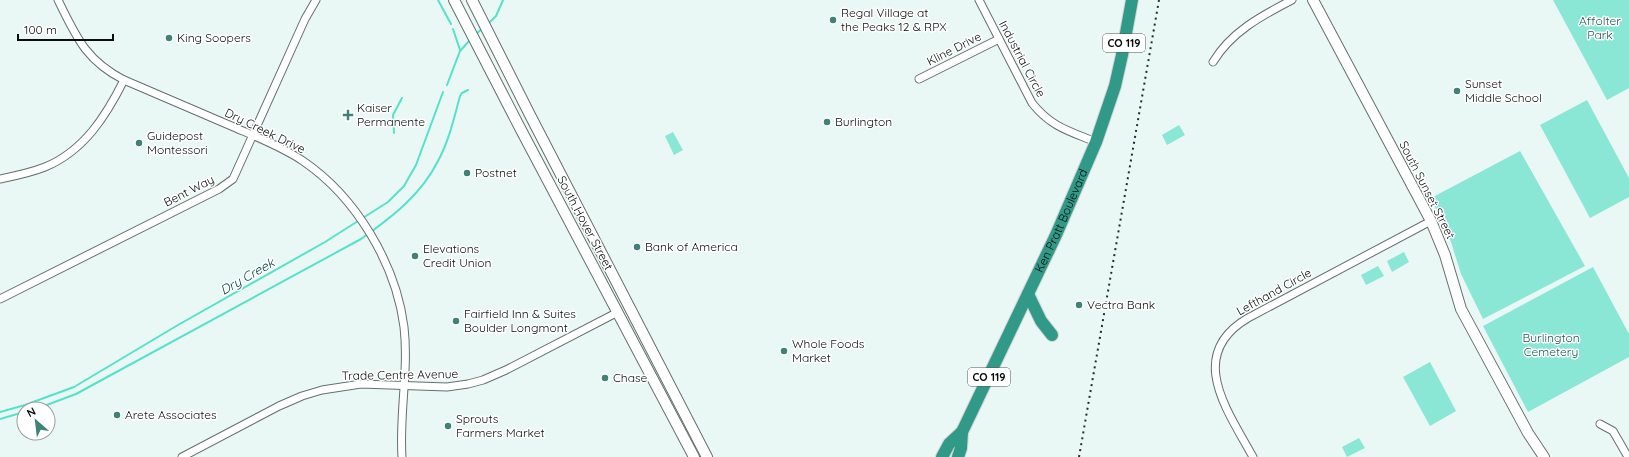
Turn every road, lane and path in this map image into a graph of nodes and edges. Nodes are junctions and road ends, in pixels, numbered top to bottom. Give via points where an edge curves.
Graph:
1 (58, 0) edge
2 (316, 0) edge
3 (454, 0) edge
4 (472, 0) edge
5 (979, 0) edge
6 (1132, 0) edge
7 (1292, 0) edge
8 (1313, 0) edge
9 (999, 39) junction
10 (1213, 62) dead end
11 (919, 79) dead end
12 (124, 80) junction
13 (252, 135) junction
14 (1096, 142) junction
15 (0, 180) edge
16 (1431, 221) junction
17 (1028, 294) junction
18 (0, 299) edge
19 (629, 306) junction
20 (618, 312) junction
21 (1052, 335) dead end
22 (404, 386) junction
23 (1600, 424) dead end
24 (962, 432) junction
25 (182, 457) edge
26 (402, 457) edge
27 (694, 457) edge
28 (707, 457) edge
29 (942, 457) edge
30 (958, 457) edge
31 (1252, 457) edge
32 (1544, 457) edge
33 (1628, 457) edge

1 - 12 street, Dry Creek Drive via 87,52 104,69
2 - 13 street, Bent Way
3 - 20 main road, South Hover Street
4 - 19 main road, South Hover Street
5 - 9 street, Industrial Circle
6 - 14 highway, Ken Pratt Boulevard / CO 119 via 1115,86
7 - 10 street via 1261,16 1239,32
8 - 16 main road, South Sunset Street
9 - 11 street, Kline Drive
9 - 14 street, Industrial Circle via 1032,103 1041,115 1053,124
12 - 13 street, Dry Creek Drive
12 - 15 street via 102,119 80,144 46,166
13 - 18 street, Bent Way via 233,179 219,189
13 - 22 street, Dry Creek Drive via 306,164 331,185 364,224 387,266 402,311 405,340
14 - 17 highway, Ken Pratt Boulevard / CO 119
16 - 31 street, Lefthand Circle via 1243,321 1224,340 1216,359 1215,380 1226,408
16 - 32 main road, South Sunset Street via 1445,255 1461,309 1528,433
17 - 21 highway via 1041,321
17 - 24 highway, Ken Pratt Boulevard / CO 119
19 - 20 main road
19 - 28 main road, South Hover Street
20 - 22 street, Trade Centre Avenue via 488,378 454,386
20 - 27 main road, South Hover Street
22 - 25 street, Trade Centre Avenue via 351,385 307,394
22 - 26 street, Dry Creek Drive
23 - 33 street via 1613,431
24 - 29 highway, Ken Pratt Boulevard / CO 119 via 949,444
24 - 30 highway, Ken Pratt Boulevard / CO 119

